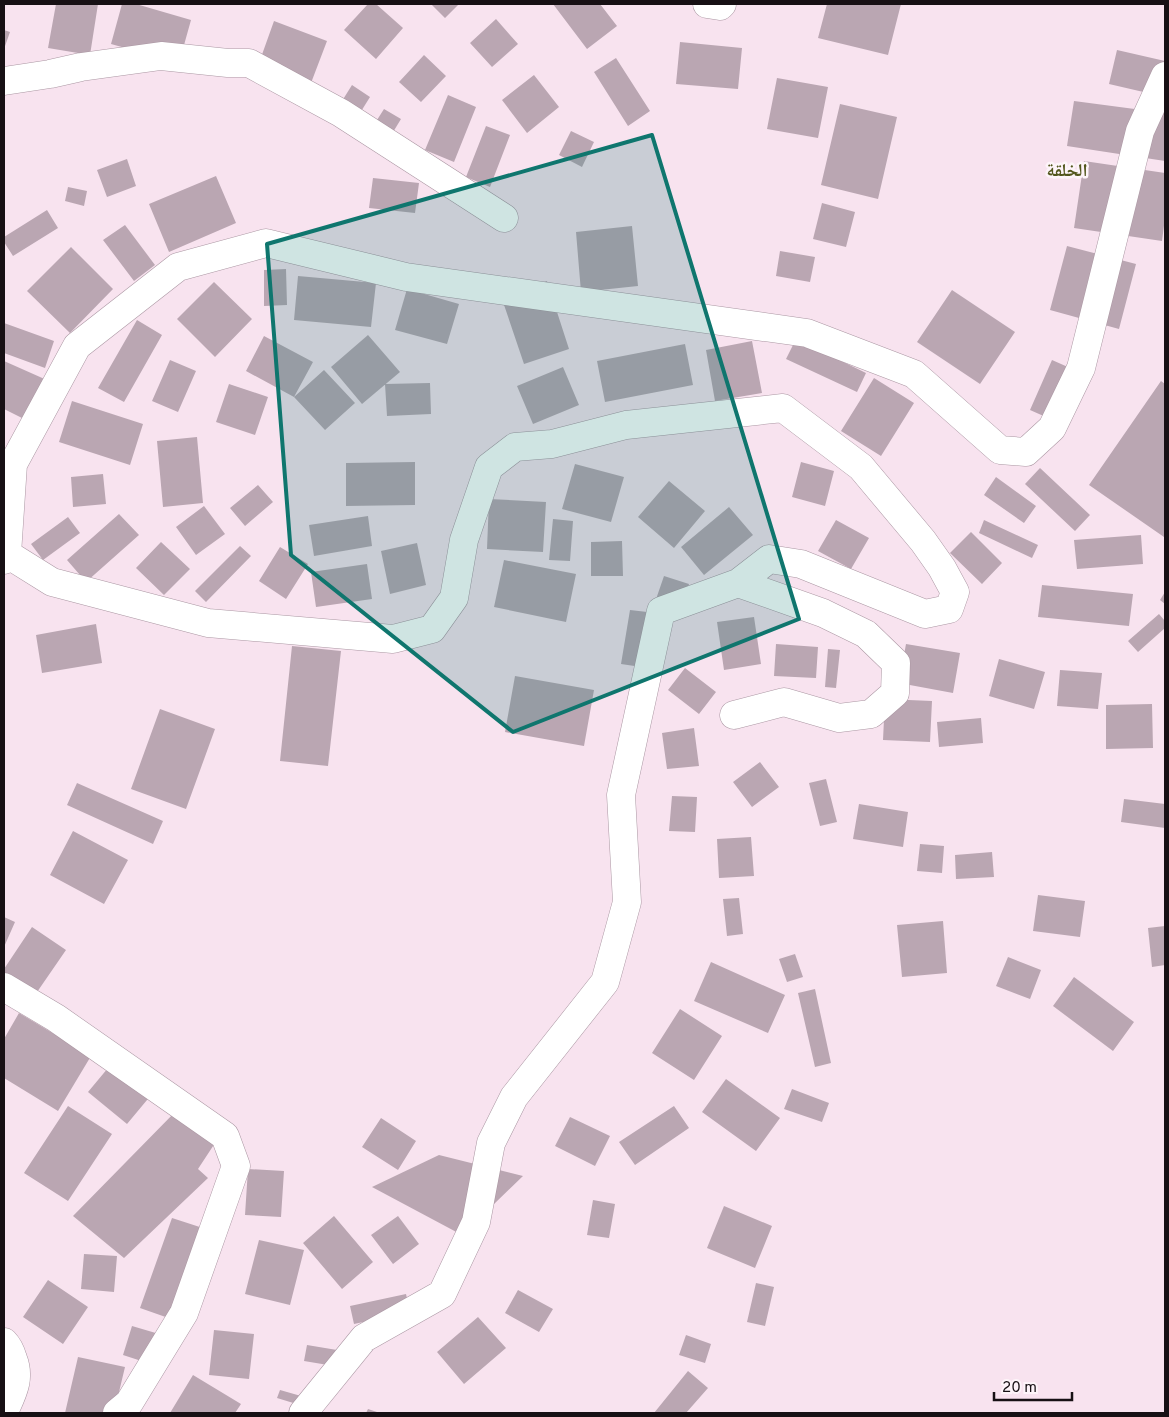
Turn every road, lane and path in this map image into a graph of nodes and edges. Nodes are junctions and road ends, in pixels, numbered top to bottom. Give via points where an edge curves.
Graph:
1 (707, 4) edge
2 (722, 4) edge
3 (1165, 76) edge
4 (4, 81) edge
5 (504, 218) dead end
6 (5, 555) edge
7 (738, 583) junction
8 (734, 715) dead end
9 (4, 987) edge
10 (4, 1342) edge
11 (4, 1412) edge
12 (117, 1413) edge
13 (303, 1413) edge

1 - 2 street
3 - 6 street via 1140,131 1081,368 1052,428 1026,452 1000,450 914,374 807,333 406,277 266,243 178,267 77,346 14,464
4 - 5 street via 161,56 249,63 341,113
6 - 7 street via 52,582 208,623 393,639 432,629 454,598 464,540 488,467 514,447 552,444 626,425 783,408 861,467 923,541 955,592 949,609 925,614 801,564 769,559
7 - 8 street via 823,614 866,634 896,663 896,693 871,714 839,718 784,702
7 - 13 street via 661,611 622,795 627,902 605,982 514,1097 491,1143 476,1222 442,1294 364,1338
9 - 12 street via 56,1018 225,1136 236,1166 184,1312 129,1402
10 - 11 street via 17,1368 16,1384

